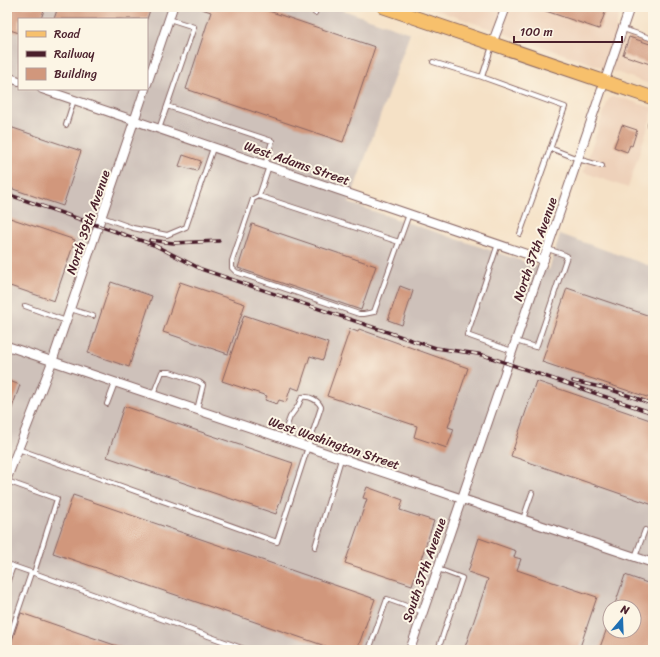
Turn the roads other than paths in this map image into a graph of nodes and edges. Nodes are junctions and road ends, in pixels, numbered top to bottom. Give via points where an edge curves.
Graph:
1 (173, 7) edge
2 (317, 7) edge
3 (384, 7) edge
4 (506, 7) edge
5 (630, 7) edge
6 (315, 13) dead end
7 (169, 19) junction
8 (623, 29) junction
9 (653, 39) edge
10 (492, 44) junction
11 (433, 62) dead end
12 (7, 77) edge
13 (482, 77) junction
14 (148, 80) edge
15 (18, 81) edge
16 (605, 82) junction
17 (45, 90) edge
18 (145, 90) edge
19 (652, 97) edge
20 (74, 100) junction
21 (167, 106) junction
22 (653, 115) edge
23 (135, 120) junction
24 (66, 124) dead end
25 (650, 125) dead end
26 (159, 129) junction
27 (213, 147) junction
28 (550, 148) junction
29 (578, 159) junction
30 (267, 166) junction
31 (602, 166) dead end
32 (259, 196) junction
33 (409, 214) junction
34 (102, 216) junction
35 (520, 234) dead end
36 (399, 242) junction
37 (498, 244) junction
38 (548, 249) junction
39 (544, 260) junction
40 (25, 306) dead end
41 (70, 309) junction
42 (92, 316) dead end
43 (66, 321) junction
44 (516, 341) junction
45 (7, 346) edge
46 (512, 351) junction
47 (52, 362) junction
48 (114, 383) junction
49 (153, 396) junction
50 (107, 404) dead end
51 (197, 410) junction
52 (282, 438) junction
53 (308, 448) junction
54 (18, 449) junction
55 (342, 458) junction
56 (10, 462) edge
57 (7, 480) edge
58 (532, 493) dead end
59 (461, 499) junction
60 (523, 519) junction
61 (645, 530) dead end
62 (315, 548) dead end
63 (635, 557) junction
64 (653, 563) edge
65 (7, 564) edge
66 (12, 566) junction
67 (437, 569) junction
68 (32, 573) junction
69 (7, 583) edge
70 (423, 612) junction
71 (7, 644) edge
72 (247, 650) edge
73 (369, 650) edge
74 (410, 650) edge
75 (438, 650) edge

1 - 7 street
2 - 6 lane
3 - 10 main road
4 - 10 street
5 - 8 street, North 37th Avenue
7 - 14 street
7 - 21 lane via 194,27
8 - 9 lane
8 - 16 street, North 37th Avenue
10 - 13 lane
10 - 16 main road
11 - 13 lane
12 - 15 street
13 - 28 lane via 564,107
16 - 19 main road
16 - 29 street, North 37th Avenue
17 - 20 street, West Adams Street
18 - 23 street, North 39th Avenue
20 - 23 street, West Adams Street
20 - 24 lane
21 - 26 lane
21 - 30 lane via 272,141
22 - 25 lane
23 - 26 street, West Adams Street
23 - 34 street, North 39th Avenue
26 - 27 street, West Adams Street
27 - 30 street, West Adams Street
27 - 34 lane via 186,226 167,235 133,228
28 - 29 lane
28 - 35 lane
29 - 31 lane
29 - 38 street, North 37th Avenue
30 - 32 lane
30 - 33 street, West Adams Street
32 - 36 lane
32 - 36 lane via 252,199 232,268 236,272 359,314 374,312
33 - 36 lane
33 - 37 street, West Adams Street
34 - 41 street, North 39th Avenue
37 - 39 street, West Adams Street
37 - 46 lane via 466,335
38 - 39 street, North 37th Avenue
38 - 44 lane via 566,255 537,345 535,347
39 - 44 street, North 37th Avenue
40 - 43 lane
41 - 42 lane
41 - 43 street, North 39th Avenue
43 - 47 street, North 39th Avenue
44 - 46 street, North 37th Avenue
45 - 47 street, West Washington Street
46 - 59 street, North 37th Avenue
47 - 48 street, West Washington Street
47 - 54 street, North 39th Avenue
48 - 49 street, West Washington Street
48 - 50 lane
49 - 51 street, West Washington Street
49 - 51 lane via 162,372 170,372 203,385
51 - 52 street, West Washington Street
52 - 53 street, West Washington Street
52 - 53 lane via 290,417 302,397 315,400 322,407
53 - 54 lane via 277,542
53 - 55 street, West Washington Street
54 - 56 street, North 39th Avenue
55 - 59 street, West Washington Street
55 - 62 lane
56 - 57 street, North 39th Avenue
57 - 68 lane via 57,499
58 - 60 lane
59 - 60 street, West Washington Street
59 - 67 street, South 37th Avenue
60 - 63 street, West Washington Street
61 - 63 lane
63 - 64 street, West Washington Street
65 - 66 lane
66 - 68 lane
66 - 69 lane
67 - 70 street, South 37th Avenue
67 - 75 lane via 462,578
68 - 71 lane
68 - 72 lane
70 - 73 lane via 387,599
70 - 74 street, South 37th Avenue

